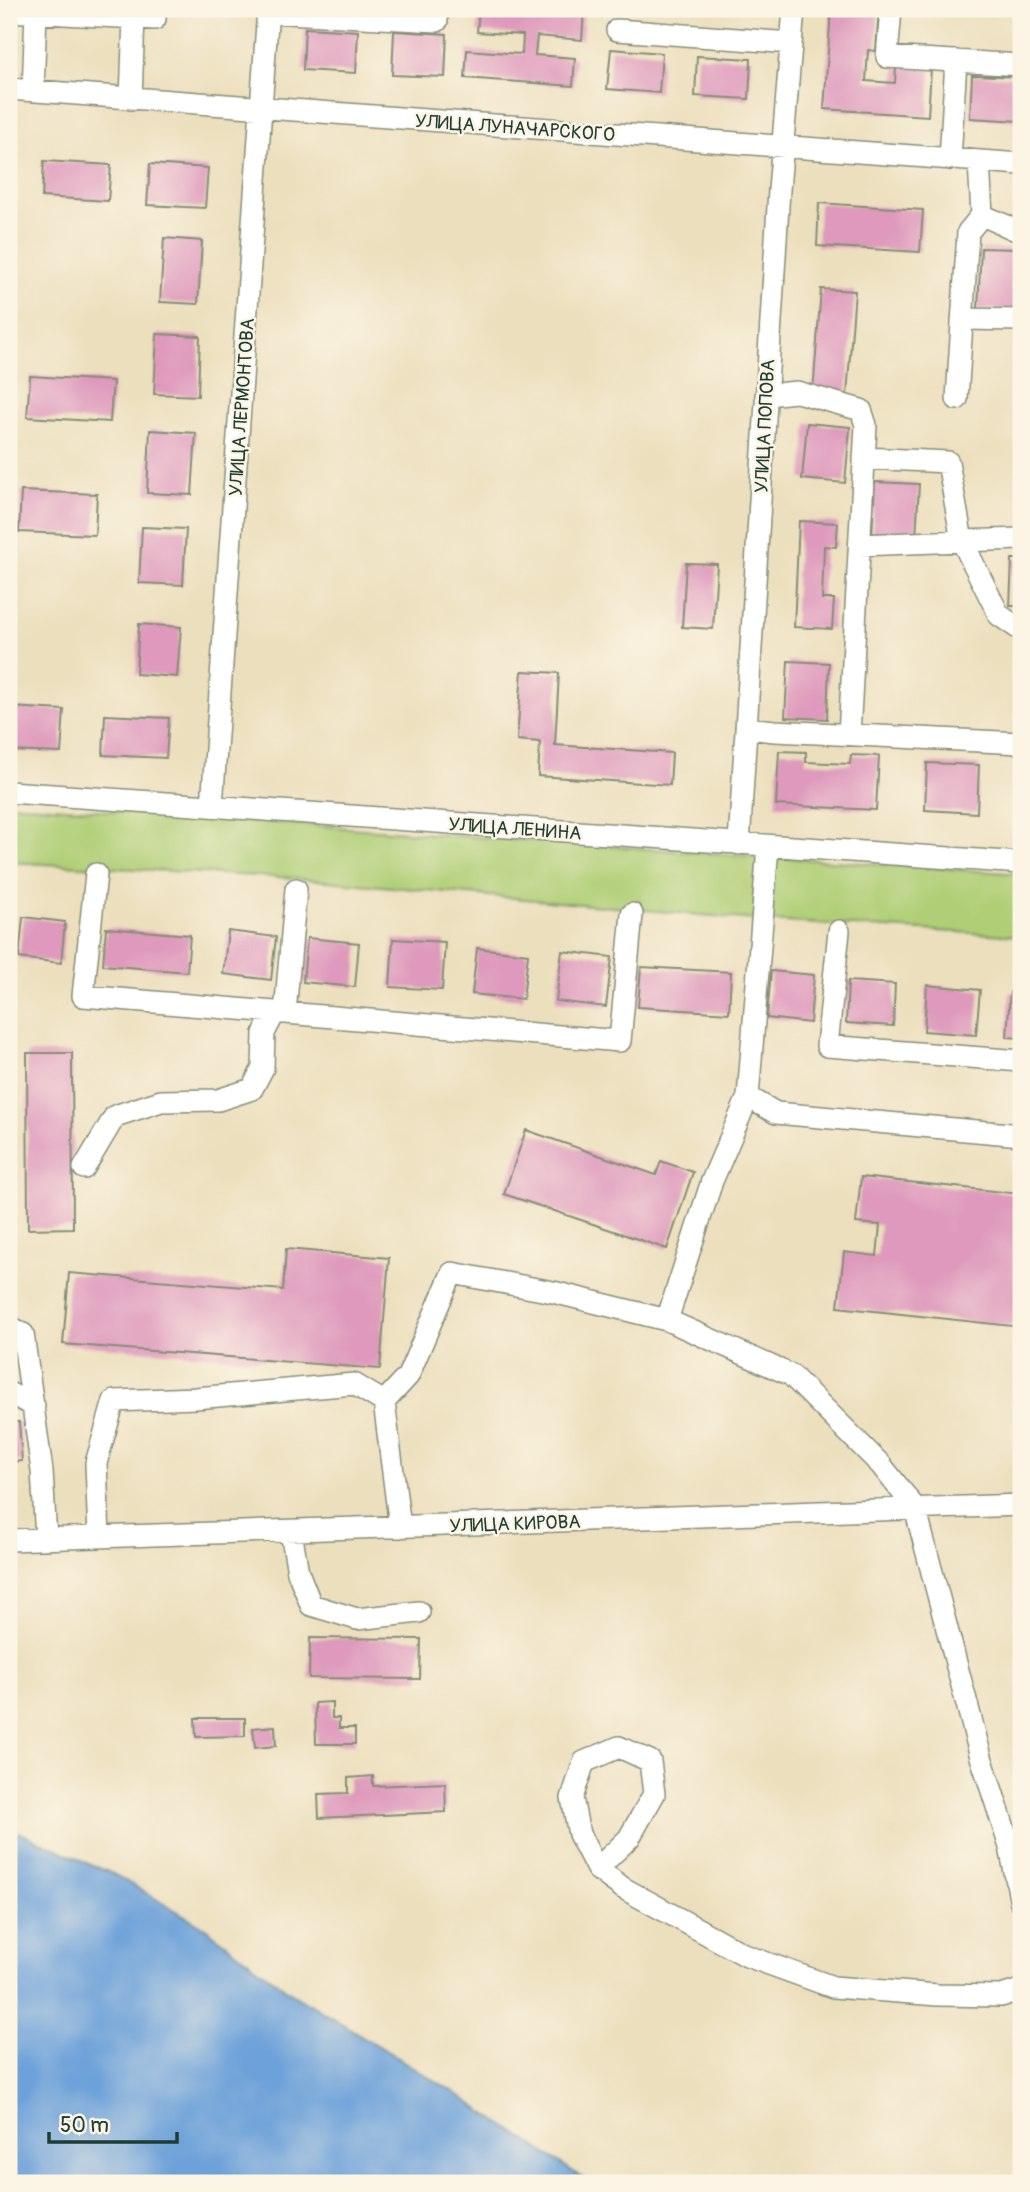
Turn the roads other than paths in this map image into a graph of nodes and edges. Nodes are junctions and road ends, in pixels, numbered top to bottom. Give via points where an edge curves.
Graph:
1 (155, 9) edge
2 (794, 9) edge
3 (891, 9) edge
4 (268, 10) edge
5 (9, 11) edge
6 (36, 12) junction
7 (363, 13) edge
8 (134, 17) junction
9 (436, 21) dead end
10 (617, 30) dead end
11 (791, 43) junction
12 (956, 61) junction
13 (1021, 65) edge
14 (9, 89) edge
15 (33, 91) junction
16 (131, 99) junction
17 (261, 109) junction
18 (782, 146) junction
19 (950, 159) junction
20 (979, 161) junction
21 (1021, 164) edge
22 (982, 215) junction
23 (1021, 230) edge
24 (962, 319) junction
25 (1021, 320) edge
26 (766, 395) junction
27 (957, 399) dead end
28 (864, 458) junction
29 (1021, 539) edge
30 (962, 541) junction
31 (860, 545) junction
32 (1021, 631) edge
33 (746, 728) junction
34 (849, 735) junction
35 (1021, 741) edge
36 (9, 792) edge
37 (212, 806) junction
38 (739, 844) junction
39 (768, 846) junction
40 (1021, 863) edge
41 (96, 874) dead end
42 (296, 889) dead end
43 (632, 915) dead end
44 (839, 931) dead end
45 (280, 1012) junction
46 (1021, 1061) edge
47 (748, 1097) junction
48 (1021, 1135) edge
49 (84, 1168) dead end
50 (667, 1320) junction
51 (9, 1326) edge
52 (9, 1393) edge
53 (384, 1402) junction
54 (34, 1406) dead end
55 (1021, 1505) edge
56 (915, 1508) junction
57 (400, 1527) junction
58 (291, 1532) junction
59 (99, 1537) junction
60 (46, 1539) junction
61 (9, 1540) edge
62 (419, 1612) dead end
63 (597, 1869) junction
64 (1021, 1903) edge
65 (1021, 1990) edge

1 - 8 street via 155,19
2 - 11 street, УЛИЦА ПОПОВА
3 - 12 street via 887,57
4 - 7 street
4 - 17 street, УЛИЦА ЛЕРМОНТОВА
5 - 6 street
6 - 8 street
6 - 15 street
7 - 9 street
8 - 16 street
10 - 11 street
11 - 18 street, УЛИЦА ПОПОВА
12 - 13 street
12 - 19 street
14 - 15 street, УЛИЦА ЛУНАЧАРСКОГО
15 - 16 street, УЛИЦА ЛУНАЧАРСКОГО
16 - 17 street, УЛИЦА ЛУНАЧАРСКОГО
17 - 18 street, УЛИЦА ЛУНАЧАРСКОГО
17 - 37 street, УЛИЦА ЛЕРМОНТОВА
18 - 19 street, УЛИЦА ЛУНАЧАРСКОГО
18 - 26 street, УЛИЦА ПОПОВА
19 - 20 street, УЛИЦА ЛУНАЧАРСКОГО
20 - 21 street, УЛИЦА ЛУНАЧАРСКОГО
20 - 22 street
22 - 23 street
22 - 24 street via 968,232
24 - 25 street
24 - 27 street
26 - 28 street via 797,392 861,410 866,425
26 - 33 street, УЛИЦА ПОПОВА
28 - 30 street via 948,461
28 - 31 street
29 - 30 street
30 - 31 street
30 - 32 street via 999,615
31 - 34 street
33 - 34 street
33 - 38 street, УЛИЦА ПОПОВА
34 - 35 street
36 - 37 street, УЛИЦА ЛЕНИНА
37 - 38 street, УЛИЦА ЛЕНИНА
38 - 39 street, УЛИЦА ЛЕНИНА
39 - 40 street, УЛИЦА ЛЕНИНА
39 - 47 street
41 - 45 street via 83,996
42 - 45 street
43 - 45 street via 620,1041
44 - 46 street via 827,1046
45 - 49 street via 264,1033 263,1068 253,1089 218,1100 161,1101 116,1115
47 - 48 street via 776,1113
47 - 50 street via 712,1181
50 - 53 street via 453,1273 408,1376
50 - 56 street via 791,1375 881,1465
51 - 60 street via 23,1334 42,1471
52 - 54 street
53 - 57 street
53 - 59 street via 354,1384 114,1401 96,1463
55 - 56 street, УЛИЦА КИРОВА
56 - 57 street, УЛИЦА КИРОВА
56 - 64 street via 981,1757 1010,1847
57 - 58 street, УЛИЦА КИРОВА
58 - 59 street, УЛИЦА КИРОВА
58 - 62 street via 298,1572 311,1605 358,1619
59 - 60 street, УЛИЦА КИРОВА
60 - 61 street, УЛИЦА КИРОВА
63 - 63 street via 579,1835 572,1798 584,1762 619,1747 650,1761 654,1794 629,1838
63 - 65 street via 747,1956 833,1987 938,1995 1001,1996

